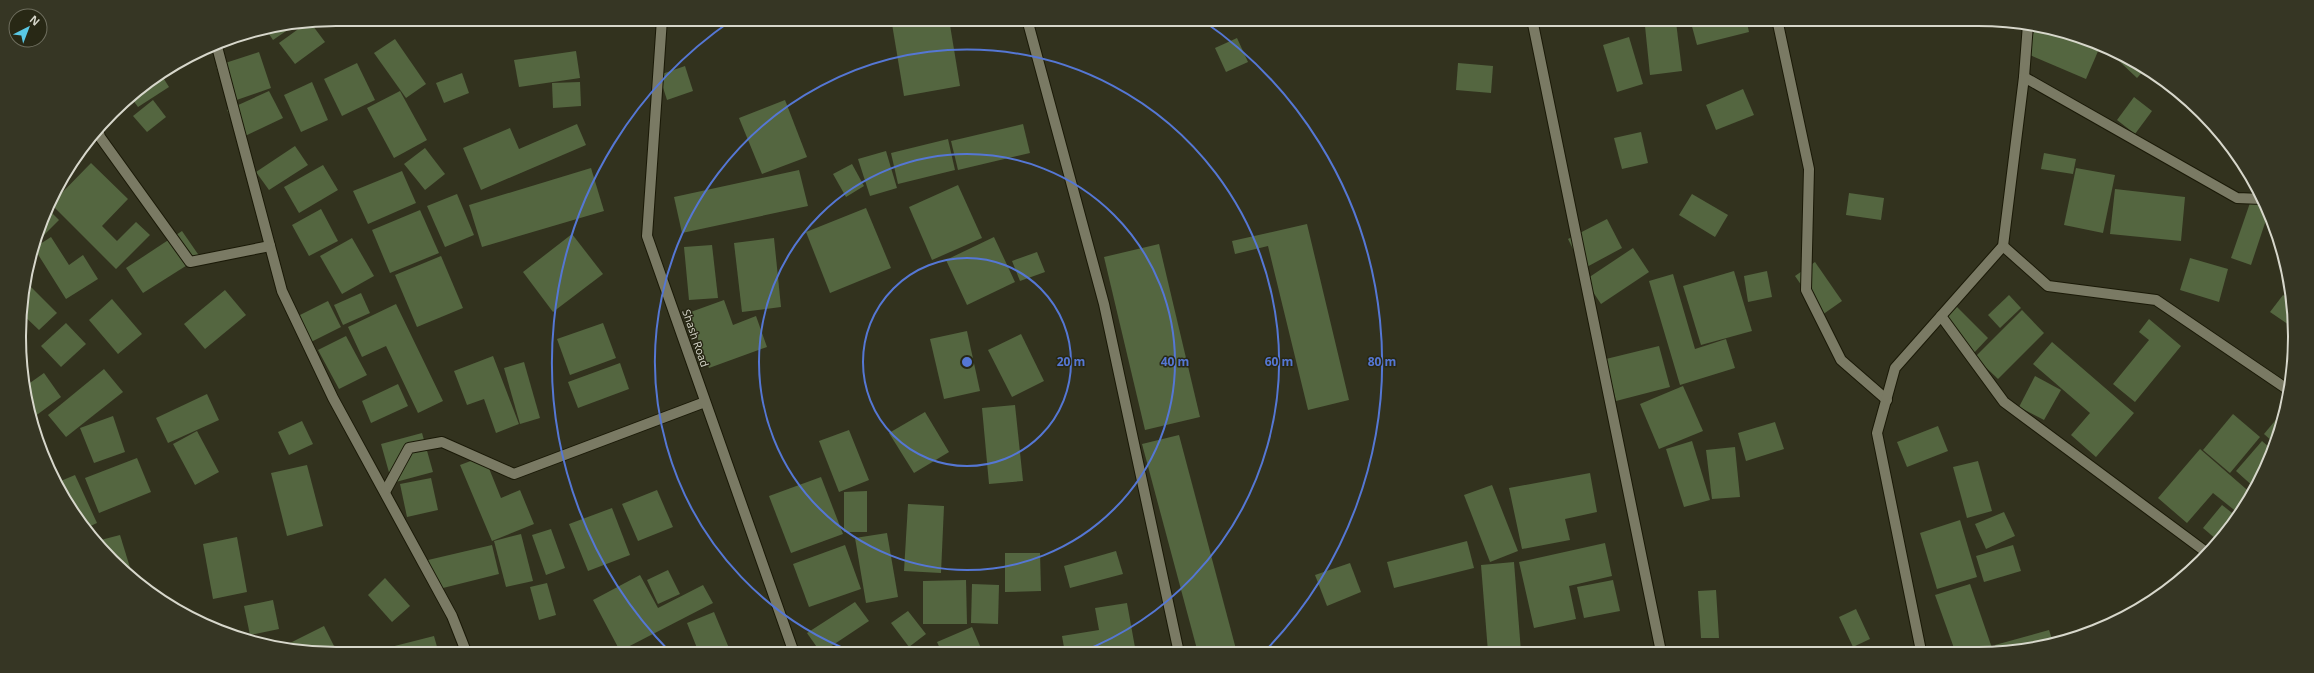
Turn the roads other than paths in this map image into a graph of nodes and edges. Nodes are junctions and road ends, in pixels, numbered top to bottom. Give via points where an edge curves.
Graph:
1 (662, 26) edge
2 (1029, 26) edge
3 (1533, 26) edge
4 (1778, 26) edge
5 (2028, 30) edge
6 (218, 50) edge
7 (2024, 77) junction
8 (100, 136) edge
9 (2256, 199) edge
10 (270, 246) junction
11 (2003, 246) junction
12 (1941, 316) junction
13 (2284, 387) edge
14 (1887, 400) junction
15 (705, 402) junction
16 (385, 492) junction
17 (2203, 550) edge
18 (464, 647) edge
19 (792, 647) edge
20 (1178, 647) edge
21 (1660, 647) edge
22 (1920, 647) edge

1 - 15 street, Shash Road via 647,236
2 - 20 street via 1104,304
3 - 21 street
4 - 14 street via 1809,169 1806,290 1841,360
5 - 7 street
6 - 10 street
7 - 9 street via 2237,198
7 - 11 street
8 - 10 street via 190,262
10 - 16 street via 282,291 333,398
11 - 12 street
11 - 13 street via 2048,286 2156,300
12 - 14 street via 1895,368
12 - 17 street via 2004,402
14 - 22 street via 1877,433
15 - 16 street via 514,474 442,442 409,448
15 - 19 street, Shash Road
16 - 18 street via 452,616

